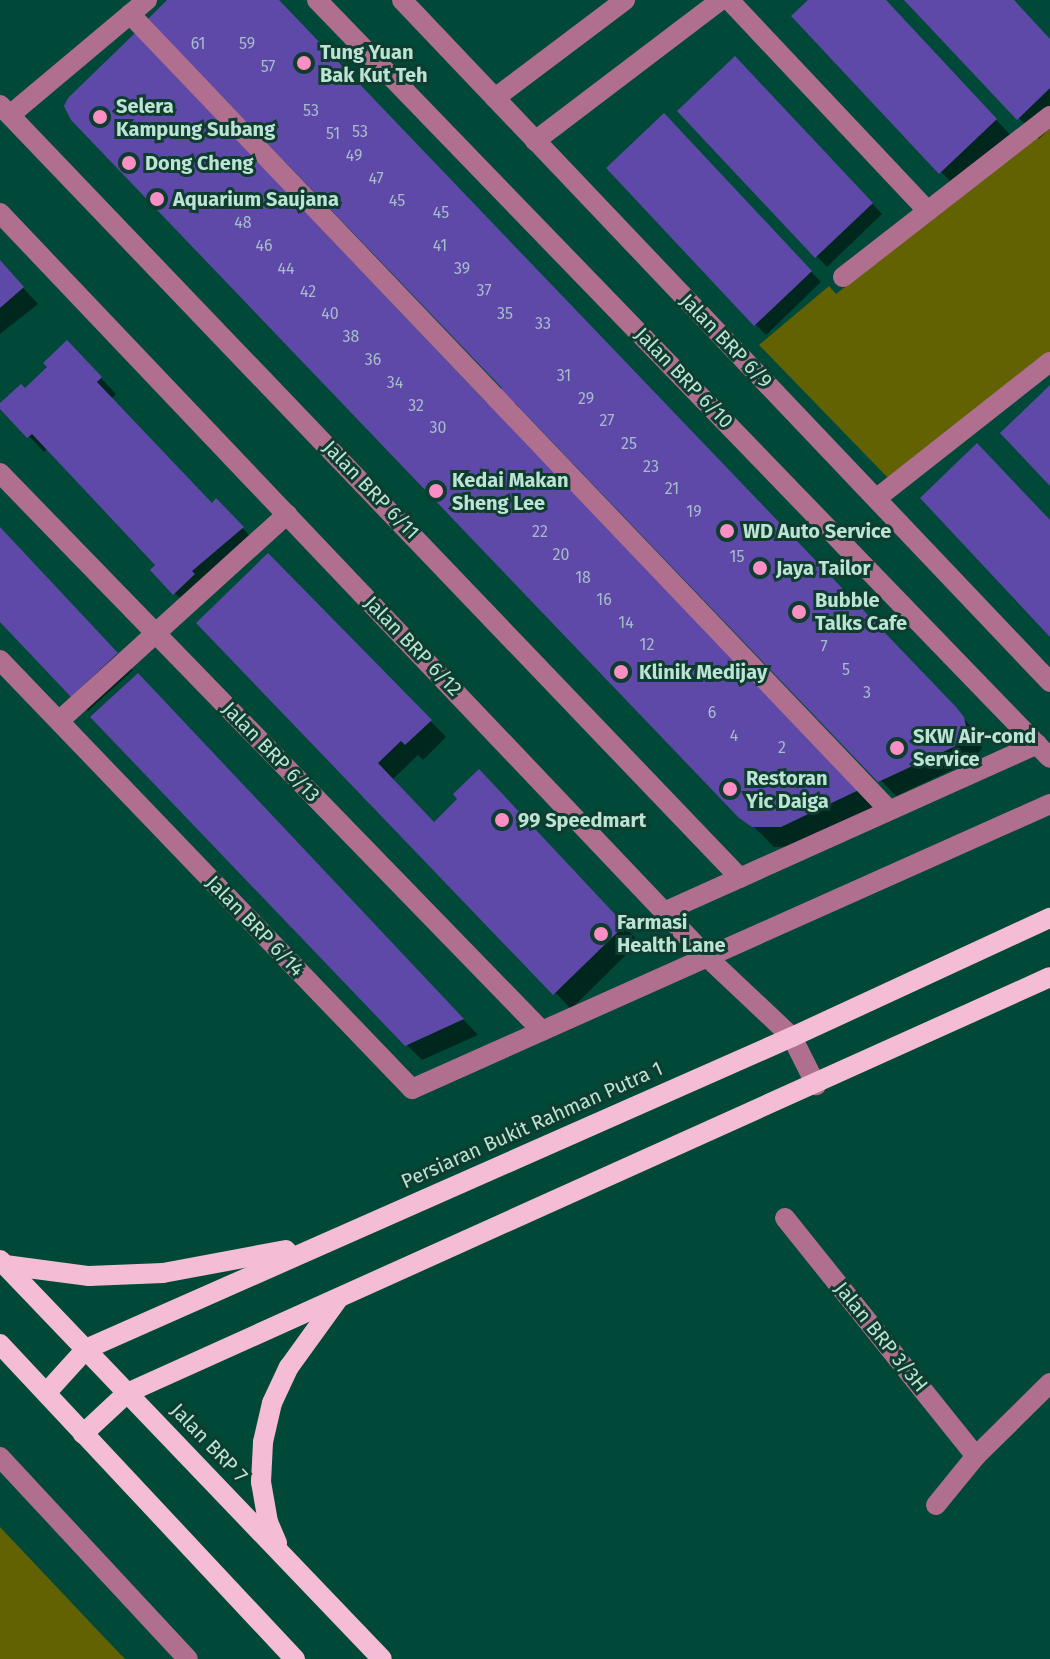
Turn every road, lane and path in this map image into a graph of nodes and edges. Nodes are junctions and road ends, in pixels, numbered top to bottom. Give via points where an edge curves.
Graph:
1 (147, 0) edge
2 (317, 0) edge
3 (402, 0) edge
4 (625, 0) edge
5 (721, 0) edge
6 (729, 0) edge
7 (130, 14) junction
8 (495, 98) junction
9 (5, 110) edge
10 (1050, 116) edge
11 (535, 141) junction
12 (928, 211) junction
13 (0, 213) edge
14 (843, 277) dead end
15 (1050, 362) edge
16 (0, 473) edge
17 (877, 498) junction
18 (287, 514) junction
19 (156, 634) junction
20 (0, 660) edge
21 (1050, 682) edge
22 (59, 721) junction
23 (1044, 751) edge
24 (1050, 804) edge
25 (889, 810) junction
26 (740, 878) junction
27 (666, 911) junction
28 (1050, 918) edge
29 (707, 957) junction
30 (1050, 977) edge
31 (542, 1031) junction
32 (792, 1037) junction
33 (816, 1085) junction
34 (785, 1218) dead end
35 (332, 1239) junction
36 (2, 1263) edge
37 (338, 1299) junction
38 (0, 1344) edge
39 (86, 1349) junction
40 (1050, 1383) edge
41 (47, 1392) junction
42 (127, 1393) junction
43 (83, 1434) junction
44 (976, 1456) junction
45 (0, 1457) edge
46 (936, 1505) dead end
47 (282, 1555) junction
48 (188, 1659) edge
49 (295, 1659) edge
50 (382, 1659) edge

1 - 7 street
2 - 23 street, Jalan BRP 6/10
3 - 8 street, Jalan BRP 6/9
4 - 8 street
5 - 11 street
6 - 12 street
7 - 9 street
7 - 25 street
8 - 11 street, Jalan BRP 6/9
9 - 26 street, Jalan BRP 6/11
10 - 12 street
11 - 17 street, Jalan BRP 6/9
12 - 14 street
13 - 18 street, Jalan BRP 6/12
15 - 17 street
16 - 19 street, Jalan BRP 6/13
17 - 21 street, Jalan BRP 6/9
18 - 19 street
18 - 27 street, Jalan BRP 6/12
19 - 22 street
19 - 31 street, Jalan BRP 6/13
20 - 22 street, Jalan BRP 6/14
22 - 31 street, Jalan BRP 6/14 via 412,1089
23 - 25 street
24 - 29 street
25 - 26 street
26 - 27 street
27 - 29 street, Jalan BRP 6/12
28 - 32 main road, Persiaran Bukit Rahman Putra 1
29 - 31 street
29 - 32 street, Jalan BRP 6/12
30 - 33 main road
32 - 33 street, Jalan BRP 6/12
32 - 35 main road, Persiaran Bukit Rahman Putra 1
33 - 37 main road
34 - 44 street, Jalan BRP 3/3H
35 - 36 main road via 163,1273 89,1276
35 - 39 main road, Persiaran Bukit Rahman Putra 1
36 - 39 main road, Jalan BRP 7
37 - 42 main road
37 - 47 main road via 289,1367 272,1403 263,1442 261,1482 268,1522
38 - 41 main road
39 - 41 main road, Persiaran Bukit Rahman Putra 1
39 - 42 main road, Jalan BRP 7
40 - 44 street
41 - 43 main road
42 - 43 main road
42 - 47 main road, Jalan BRP 7
43 - 49 main road
44 - 46 street
45 - 48 street
47 - 50 main road, Jalan BRP 7

